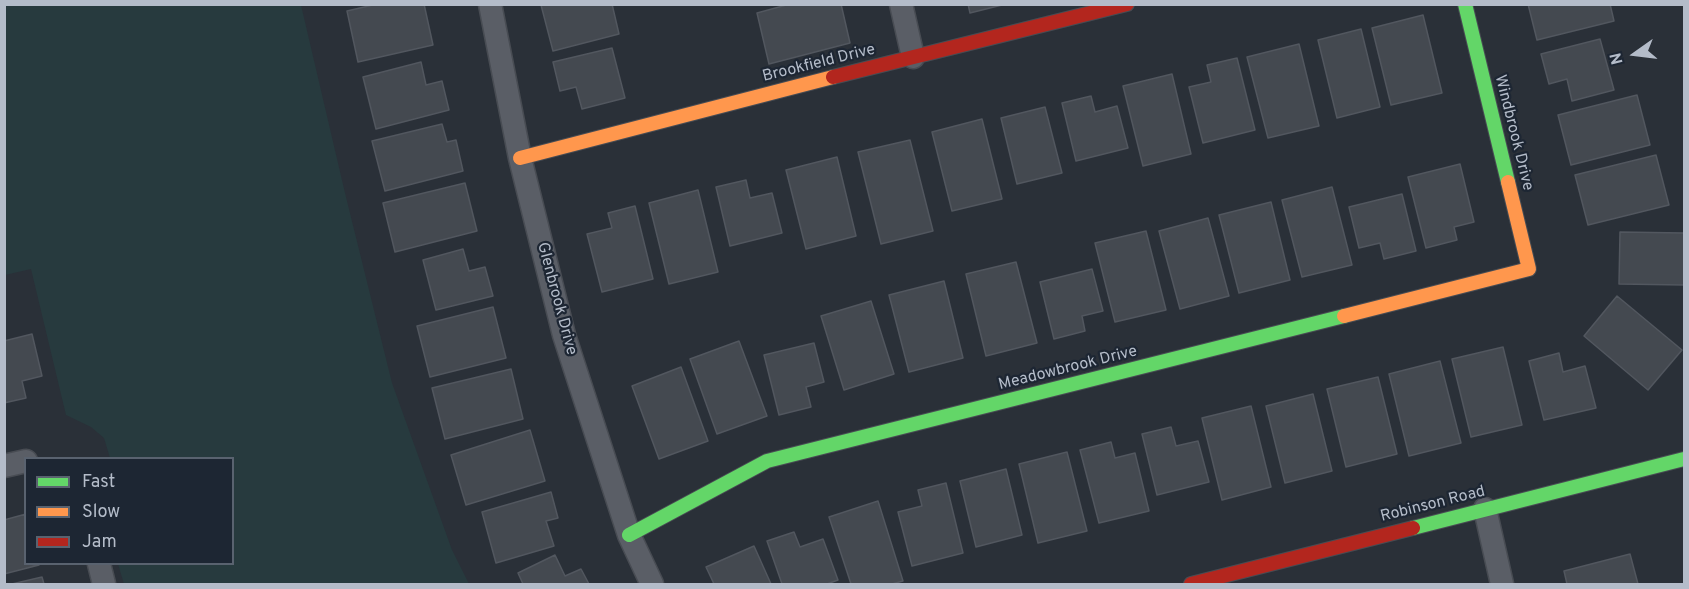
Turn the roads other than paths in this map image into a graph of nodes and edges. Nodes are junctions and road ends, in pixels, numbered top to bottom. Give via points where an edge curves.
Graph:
1 (490, 4) edge
2 (902, 4) edge
3 (1127, 4) edge
4 (1465, 4) edge
5 (913, 57) junction
6 (520, 158) junction
7 (1529, 270) joint
8 (1684, 459) edge
9 (24, 461) edge
10 (4, 466) edge
11 (1485, 509) junction
12 (629, 535) junction
13 (99, 565) edge
14 (104, 585) edge
15 (652, 585) edge
16 (1191, 585) edge
17 (1502, 585) edge

1 - 6 street, Glenbrook Drive
2 - 5 street
3 - 5 street, Brookfield Drive
4 - 7 street, Windbrook Drive
5 - 6 street, Brookfield Drive
6 - 12 street, Glenbrook Drive via 564,335
7 - 12 street, Meadowbrook Drive via 767,461
8 - 11 street, Robinson Road
9 - 10 street
11 - 16 street, Robinson Road
11 - 17 street
12 - 15 street, Glenbrook Drive
13 - 14 street

